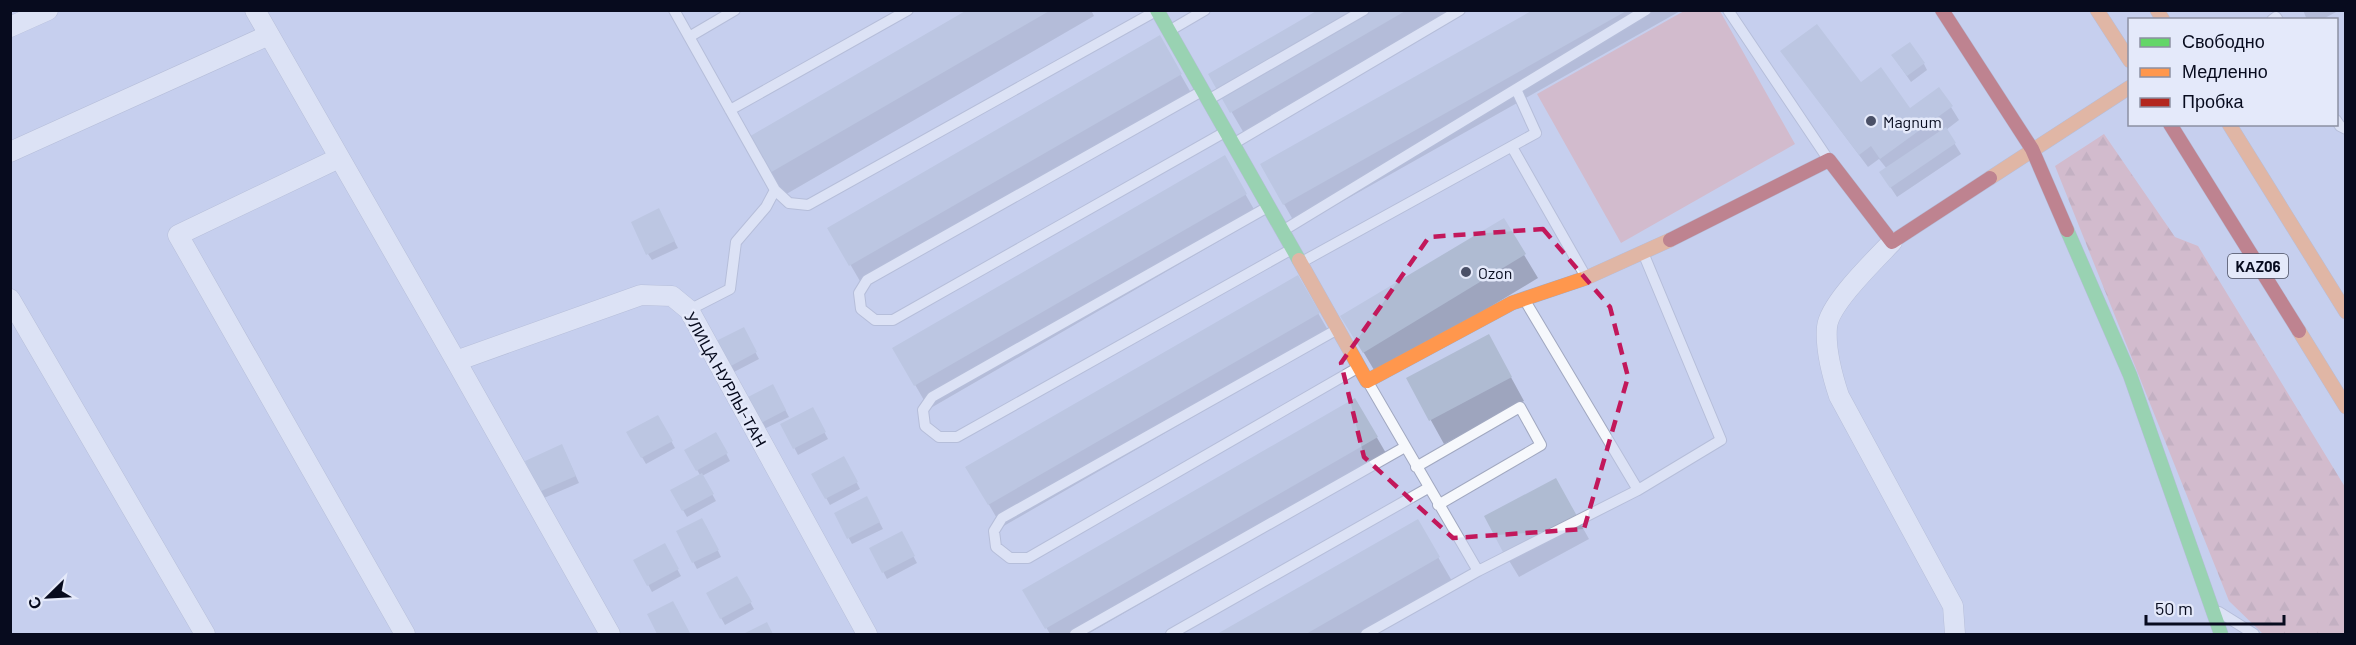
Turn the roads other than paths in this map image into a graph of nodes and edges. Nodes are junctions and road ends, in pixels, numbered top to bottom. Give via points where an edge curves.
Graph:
1 (48, 10) edge
2 (255, 10) edge
3 (674, 10) edge
4 (735, 10) edge
5 (908, 10) edge
6 (1157, 10) edge
7 (1205, 10) edge
8 (1364, 10) edge
9 (1460, 10) edge
10 (1646, 10) edge
11 (1728, 10) edge
12 (1942, 10) edge
13 (2097, 10) edge
14 (10, 27) edge
15 (1169, 31) junction
16 (269, 35) junction
17 (689, 37) junction
18 (2128, 58) edge
19 (2128, 88) edge
20 (1516, 89) junction
21 (1205, 95) junction
22 (730, 110) junction
23 (2171, 126) edge
24 (2230, 126) edge
25 (1225, 131) junction
26 (1233, 144) junction
27 (1512, 147) junction
28 (2032, 149) junction
29 (10, 152) edge
30 (339, 158) junction
31 (1829, 160) junction
32 (775, 190) junction
33 (1268, 207) junction
34 (1282, 232) junction
35 (1892, 242) junction
36 (1292, 249) junction
37 (1643, 254) junction
38 (1300, 264) junction
39 (1586, 278) junction
40 (10, 299) edge
41 (1524, 299) junction
42 (689, 310) junction
43 (2346, 312) edge
44 (1338, 329) junction
45 (456, 361) junction
46 (1359, 367) junction
47 (1367, 381) junction
48 (2346, 407) edge
49 (1405, 447) junction
50 (1416, 467) junction
51 (1428, 488) junction
52 (1638, 490) junction
53 (1438, 506) junction
54 (1478, 571) junction
55 (2212, 607) junction
56 (1376, 632) edge
57 (1952, 632) edge
58 (205, 634) edge
59 (405, 634) edge
60 (610, 634) edge
61 (867, 634) edge
62 (1075, 634) edge
63 (1171, 634) edge
64 (1366, 634) edge
65 (2221, 634) edge
66 (2254, 634) edge

1 - 14 street
2 - 16 street
3 - 17 lane
4 - 17 lane
5 - 22 lane
6 - 15 main road
6 - 32 lane via 808,205 789,203
7 - 15 lane
8 - 21 lane
9 - 26 lane
10 - 20 lane
11 - 31 lane
12 - 28 main road
13 - 18 main road
15 - 21 main road
16 - 29 street
16 - 30 street
17 - 22 lane
19 - 28 main road
20 - 27 lane via 1536,133
20 - 34 lane
21 - 25 main road
21 - 25 lane via 867,280 859,293 861,309 875,320 893,320
22 - 32 lane
23 - 48 main road, KАZ06
24 - 43 main road, KАZ06
25 - 26 main road
26 - 33 main road
27 - 38 lane
27 - 39 lane
28 - 35 main road
28 - 55 main road via 2130,375
30 - 45 street
30 - 59 street via 178,235
31 - 35 main road
31 - 37 main road
32 - 42 lane via 736,242 730,289
33 - 34 main road
33 - 36 lane via 932,397 923,410 925,426 939,437 957,437
34 - 36 main road
35 - 57 street via 1840,300 1827,325 1830,370 1839,396 1953,606
36 - 38 main road
37 - 39 main road
37 - 52 lane via 1721,440
38 - 44 main road
39 - 41 main road
40 - 58 street
41 - 47 main road
41 - 52 lane
42 - 45 street, УЛИЦА НУРЛЫ-ТАН via 672,296 642,295
42 - 61 street, УЛИЦА НУРЛЫ-ТАН
44 - 46 main road
44 - 46 lane via 1002,518 993,531 996,547 1010,558 1028,558
45 - 60 street
46 - 47 main road
47 - 49 lane
49 - 50 lane
49 - 62 lane
50 - 51 lane
50 - 53 lane via 1520,407 1531,426 1541,445
51 - 53 lane
51 - 63 lane
52 - 54 lane
53 - 54 lane
54 - 56 lane
55 - 65 main road
55 - 66 lane
56 - 64 lane

